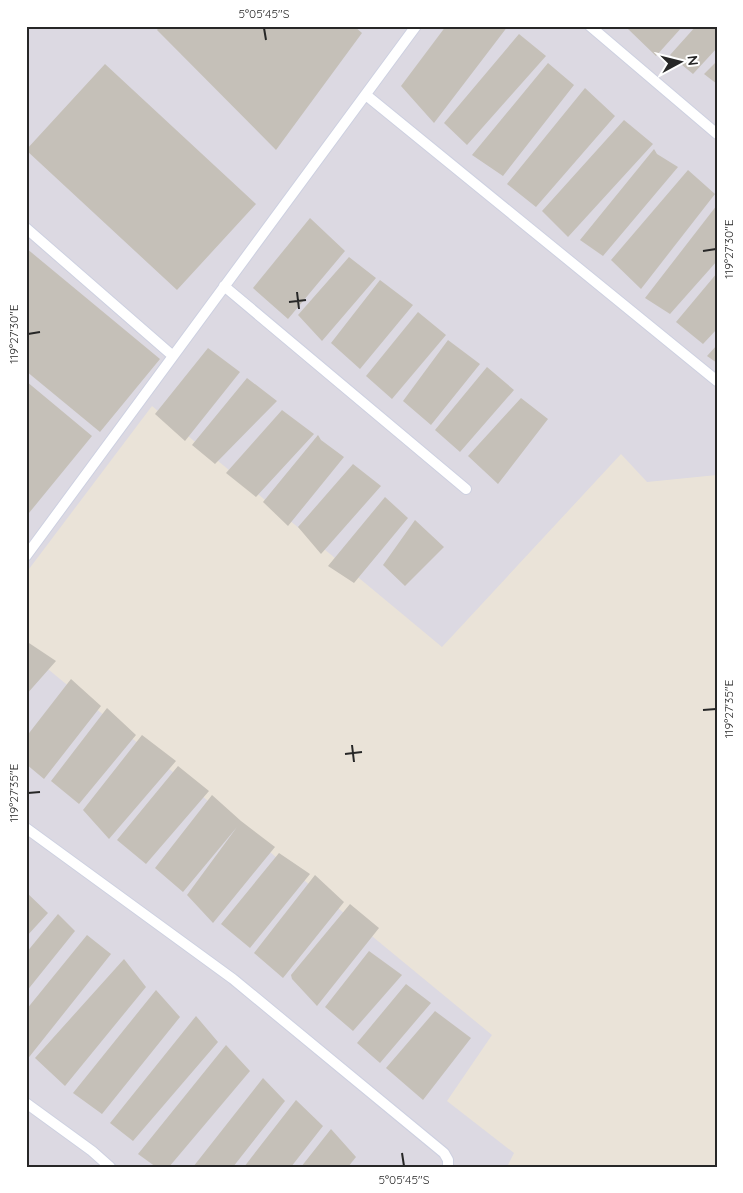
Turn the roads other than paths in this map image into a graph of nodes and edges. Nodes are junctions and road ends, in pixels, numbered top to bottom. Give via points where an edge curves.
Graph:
1 (416, 26) edge
2 (590, 26) edge
3 (366, 95) junction
4 (717, 134) edge
5 (26, 228) edge
6 (224, 286) junction
7 (173, 356) junction
8 (717, 381) edge
9 (466, 489) dead end
10 (26, 556) edge
11 (26, 828) edge
12 (26, 1104) edge
13 (110, 1167) edge
14 (448, 1167) edge

1 - 3 lane
2 - 4 lane
3 - 6 lane
3 - 8 lane
5 - 7 lane
6 - 7 lane
6 - 9 lane
7 - 10 lane
11 - 14 lane via 233,979 444,1152
12 - 13 lane

